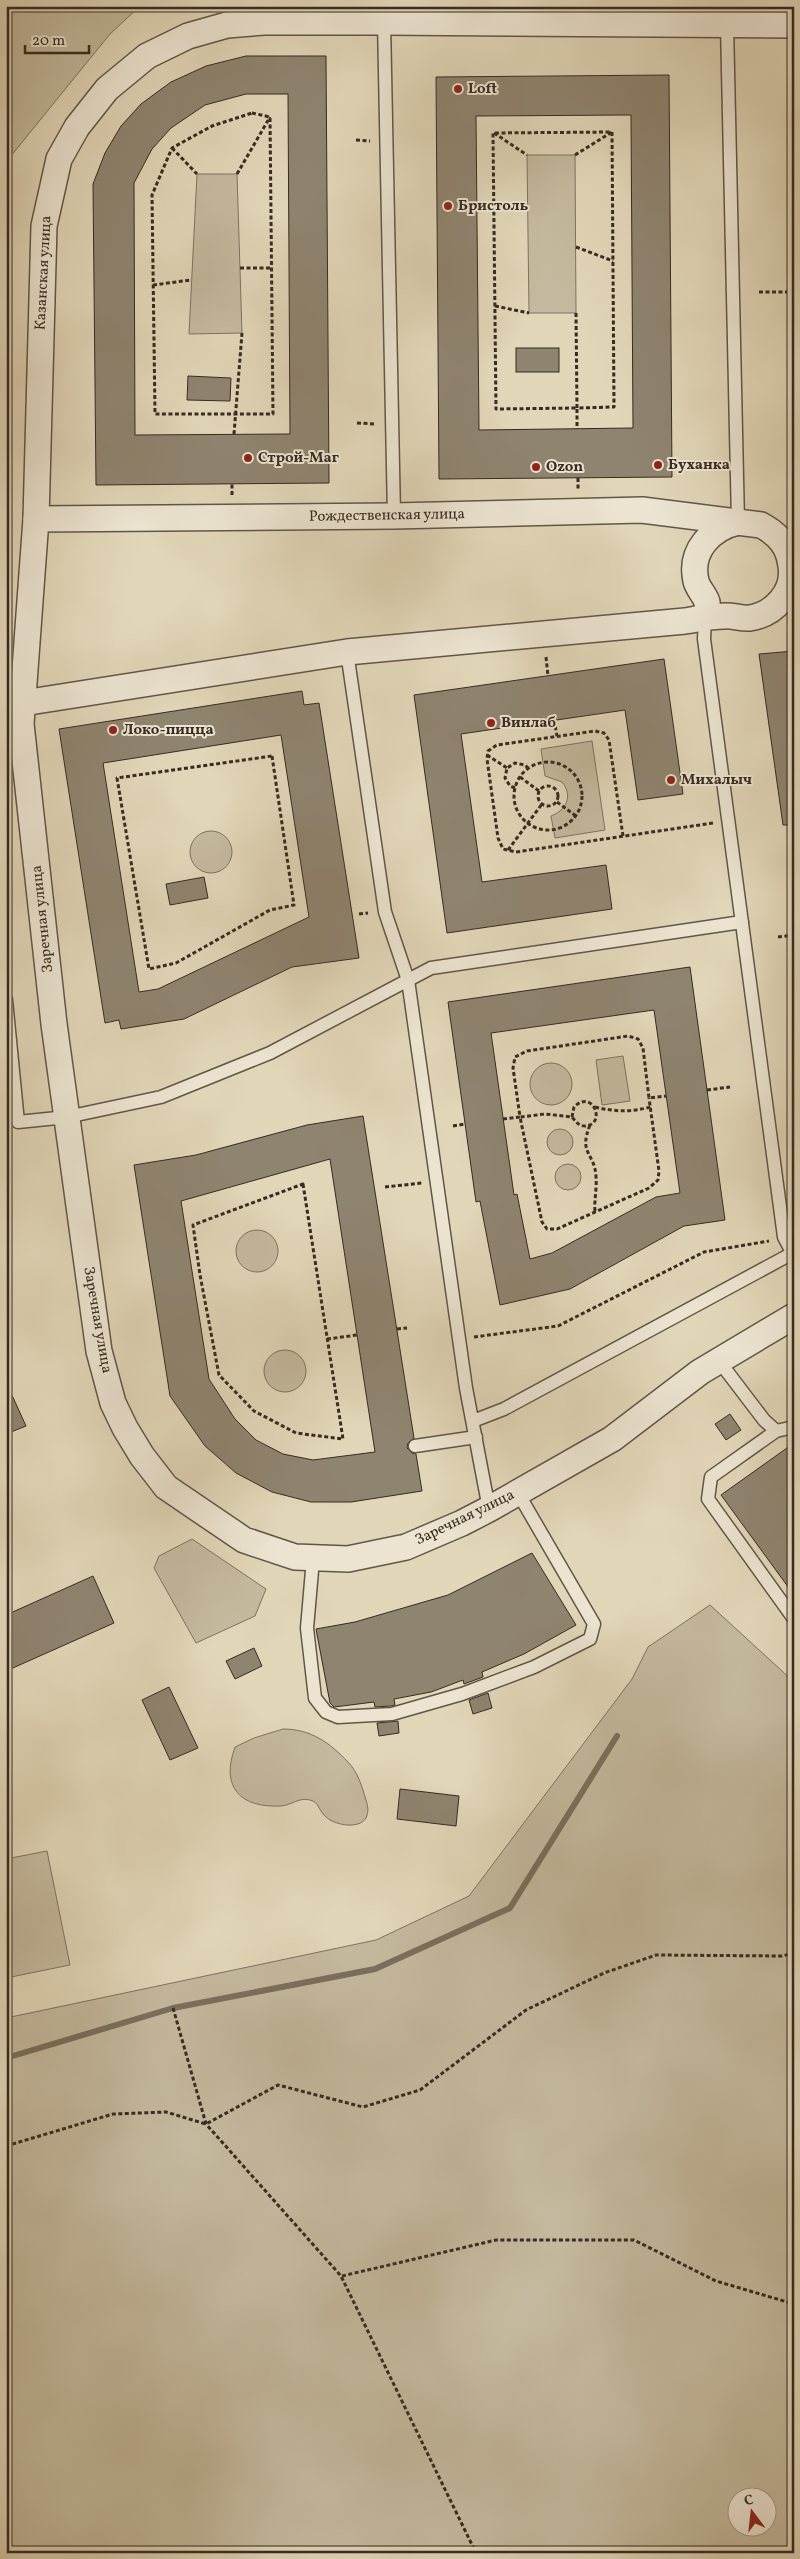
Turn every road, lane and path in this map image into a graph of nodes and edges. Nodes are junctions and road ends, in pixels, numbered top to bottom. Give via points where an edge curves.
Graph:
1 (301, 14) edge
2 (385, 14) edge
3 (727, 25) junction
4 (794, 25) edge
5 (270, 117) junction
6 (612, 132) junction
7 (494, 133) junction
8 (172, 148) junction
9 (527, 155) dead end
10 (575, 155) dead end
11 (197, 174) dead end
12 (237, 174) dead end
13 (576, 247) dead end
14 (613, 260) junction
15 (240, 268) dead end
16 (271, 268) junction
17 (191, 280) dead end
18 (153, 285) junction
19 (759, 292) dead end
20 (787, 292) dead end
21 (495, 306) junction
22 (528, 313) dead end
23 (576, 313) dead end
24 (242, 333) dead end
25 (577, 408) junction
26 (235, 414) junction
27 (577, 429) dead end
28 (234, 434) dead end
29 (578, 478) dead end
30 (232, 484) dead end
31 (578, 494) dead end
32 (232, 496) dead end
33 (394, 516) junction
34 (36, 519) junction
35 (738, 522) junction
36 (787, 537) edge
37 (791, 590) edge
38 (28, 608) joint
39 (705, 617) junction
40 (347, 652) junction
41 (546, 656) dead end
42 (548, 676) dead end
43 (23, 703) junction
44 (554, 720) dead end
45 (556, 736) junction
46 (487, 755) junction
47 (272, 756) joint
48 (507, 768) junction
49 (528, 768) junction
50 (520, 777) junction
51 (515, 788) junction
52 (539, 791) junction
53 (556, 802) junction
54 (542, 804) junction
55 (576, 816) junction
56 (728, 820) junction
57 (528, 823) junction
58 (623, 836) junction
59 (508, 850) junction
60 (742, 922) junction
61 (794, 935) edge
62 (778, 937) dead end
63 (408, 980) junction
64 (6, 1000) edge
65 (730, 1087) dead end
66 (707, 1090) dead end
67 (666, 1096) dead end
68 (649, 1098) junction
69 (594, 1106) junction
70 (650, 1108) junction
71 (67, 1117) junction
72 (520, 1117) junction
73 (572, 1117) junction
74 (504, 1119) dead end
75 (465, 1124) dead end
76 (590, 1125) junction
77 (453, 1126) dead end
78 (437, 1181) junction
79 (385, 1187) dead end
80 (595, 1212) junction
81 (784, 1237) junction
82 (793, 1255) edge
83 (794, 1316) edge
84 (407, 1328) dead end
85 (397, 1329) dead end
86 (357, 1335) dead end
87 (327, 1339) junction
88 (459, 1339) junction
89 (719, 1361) junction
90 (473, 1421) junction
91 (794, 1427) edge
92 (776, 1430) junction
93 (476, 1437) junction
94 (415, 1446) dead end
95 (518, 1493) junction
96 (489, 1509) junction
97 (313, 1559) junction
98 (794, 1619) edge
99 (794, 1953) edge
100 (173, 2008) dead end
101 (206, 2124) junction
102 (6, 2146) edge
103 (342, 2276) junction
104 (794, 2304) edge
105 (476, 2553) edge

1 - 2 street, Казанская улица
1 - 34 street, Казанская улица via 227,25 188,36 147,56 107,89 77,127 59,159 44,226
2 - 3 street, Казанская улица
2 - 33 lane
3 - 4 street, Казанская улица
3 - 35 lane
5 - 8 path via 252,113 212,126
5 - 12 path
5 - 16 path
6 - 7 path
6 - 10 path
6 - 14 path
7 - 9 path
7 - 21 path
8 - 11 path
8 - 18 path via 152,195
13 - 14 path
14 - 25 path via 614,408
15 - 16 path
16 - 26 path via 273,414
17 - 18 path
18 - 26 path via 154,414
19 - 20 path
21 - 22 path
21 - 25 path via 496,409
23 - 25 path
24 - 26 path
25 - 27 path
26 - 28 path
29 - 31 path
30 - 32 path
33 - 34 street, Рождественская улица
33 - 35 street, Рождественская улица via 642,510
34 - 38 street, Казанская улица
35 - 36 street, Рождественская улица via 761,524
35 - 39 street via 727,524 708,537 696,558 696,581 707,602
36 - 37 street, Рождественская улица via 792,570
37 - 39 street, Рождественская улица via 760,616
38 - 43 street, Заречная улица
39 - 40 street, Рождественская улица
39 - 56 lane via 704,639
40 - 43 street, Рождественская улица
40 - 63 lane via 385,912
41 - 42 path
43 - 71 street, Заречная улица via 22,734
44 - 45 path
45 - 46 path via 498,744
45 - 58 path via 595,731 604,733 609,740
46 - 48 path
46 - 59 path via 498,838 503,849
47 - 47 path via 294,904 270,910 176,963 148,969 117,778
48 - 49 path via 515,763
48 - 51 path via 505,778
49 - 50 path
49 - 55 path via 554,762 572,771 582,789
50 - 51 path
50 - 52 path
51 - 57 path via 517,810
52 - 53 path via 547,786 553,787 558,794
52 - 54 path
53 - 54 path via 550,806
53 - 55 path
54 - 57 path
55 - 57 path via 553,830 542,830
56 - 58 path
56 - 60 lane
57 - 59 path
58 - 59 path via 516,852
60 - 63 lane via 432,968
60 - 81 lane
61 - 62 path
63 - 71 lane via 252,1060 161,1097
63 - 78 lane
64 - 71 lane via 18,1122
65 - 66 path
67 - 68 path
68 - 70 path
68 - 72 path via 638,1039 628,1036 526,1051 515,1057 513,1068
69 - 70 path via 614,1112
69 - 73 path via 589,1102 578,1103
69 - 76 path via 597,1113
70 - 80 path via 658,1180 649,1188
71 - 97 street, Заречная улица via 99,1351 113,1403 125,1428 166,1487 244,1540 295,1557
72 - 73 path via 545,1114
72 - 74 path
72 - 80 path via 542,1222 547,1229 557,1229
73 - 76 path via 576,1123
75 - 77 path
76 - 80 path via 584,1139 596,1176
78 - 79 path
78 - 88 lane
81 - 82 lane
81 - 88 path via 704,1252 558,1326
82 - 90 lane via 504,1409
83 - 89 street, Заречная улица
84 - 85 path
86 - 87 path
87 - 87 path via 343,1439 296,1434 254,1411 219,1375 193,1225 303,1184
88 - 90 lane
89 - 92 lane via 764,1420
89 - 95 street, Заречная улица via 612,1439
90 - 93 lane
91 - 92 lane
92 - 98 lane via 712,1476 708,1499
93 - 94 lane
93 - 96 lane
95 - 96 street, Заречная улица
95 - 97 lane via 594,1624 590,1639 534,1667 462,1694 392,1714 338,1717 326,1712 315,1698 308,1628
96 - 97 street, Заречная улица via 406,1547 348,1559
99 - 101 path via 782,1956 656,1955 604,1973 526,2010 420,2090 363,2106 278,2085
100 - 101 path
101 - 102 path via 166,2112 114,2114
101 - 103 path
103 - 104 path via 496,2240 634,2240 716,2281
103 - 105 path

